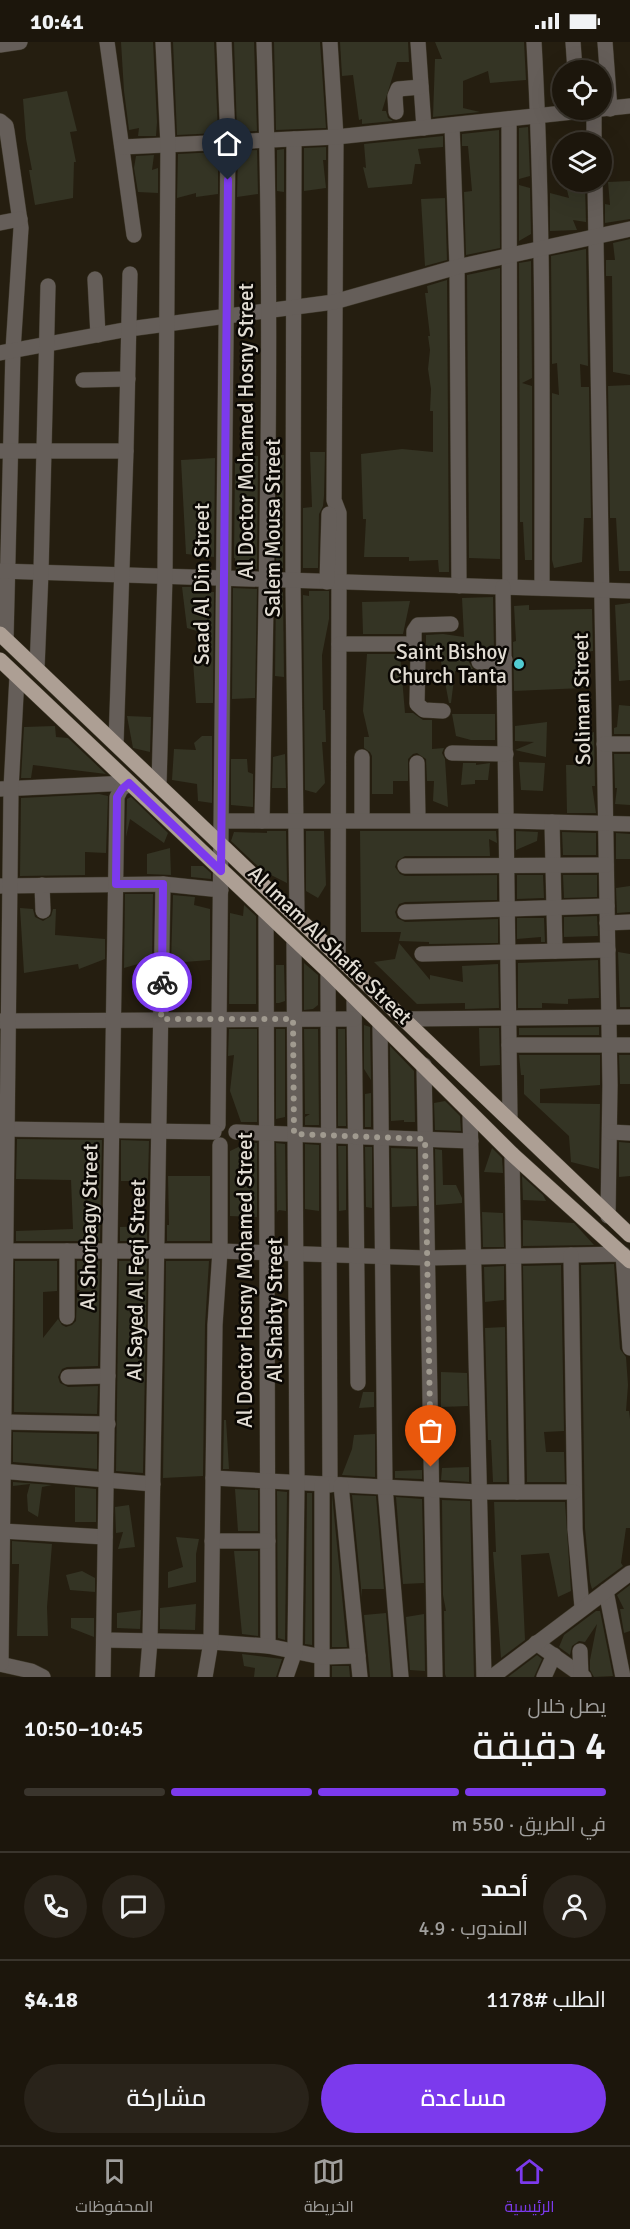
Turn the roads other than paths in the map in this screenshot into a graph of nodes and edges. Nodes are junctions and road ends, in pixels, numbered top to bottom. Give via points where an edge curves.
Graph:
1 (20, 42) edge
2 (107, 42) edge
3 (163, 42) edge
4 (224, 42) edge
5 (264, 42) edge
6 (330, 42) edge
7 (418, 42) edge
8 (534, 42) edge
9 (573, 42) edge
10 (605, 42) edge
11 (0, 45) edge
12 (574, 60) edge
13 (606, 60) edge
14 (421, 87) junction
15 (630, 106) edge
16 (612, 109) edge
17 (396, 112) dead end
18 (552, 114) edge
19 (538, 116) junction
20 (509, 119) junction
21 (0, 121) edge
22 (452, 125) junction
23 (424, 128) junction
24 (336, 137) junction
25 (294, 139) junction
26 (268, 140) junction
27 (228, 142) junction
28 (168, 145) junction
29 (122, 147) junction
30 (595, 192) edge
31 (20, 219) junction
32 (0, 223) edge
33 (630, 229) edge
34 (134, 235) dead end
35 (596, 237) junction
36 (541, 248) junction
37 (509, 255) junction
38 (457, 267) junction
39 (130, 274) dead end
40 (95, 279) dead end
41 (48, 286) dead end
42 (334, 302) junction
43 (294, 307) junction
44 (267, 310) junction
45 (225, 315) junction
46 (166, 324) junction
47 (129, 329) junction
48 (98, 335) junction
49 (47, 344) junction
50 (7, 352) edge
51 (128, 379) junction
52 (83, 380) dead end
53 (6, 451) edge
54 (44, 451) junction
55 (126, 451) junction
56 (5, 571) edge
57 (41, 572) junction
58 (123, 574) junction
59 (165, 576) junction
60 (223, 578) junction
61 (267, 580) junction
62 (293, 581) junction
63 (333, 583) junction
64 (459, 586) junction
65 (507, 587) junction
66 (542, 588) junction
67 (601, 590) junction
68 (630, 591) edge
69 (451, 624) dead end
70 (3, 637) edge
71 (339, 644) junction
72 (414, 647) junction
73 (0, 660) edge
74 (505, 660) junction
75 (479, 662) dead end
76 (36, 668) junction
77 (17, 675) junction
78 (443, 711) dead end
79 (116, 743) junction
80 (604, 744) junction
81 (630, 744) edge
82 (452, 753) dead end
83 (506, 754) junction
84 (362, 757) dead end
85 (417, 763) dead end
86 (129, 783) junction
87 (159, 784) junction
88 (5, 789) edge
89 (295, 820) junction
90 (338, 820) junction
91 (362, 820) junction
92 (418, 820) junction
93 (222, 821) junction
94 (262, 821) junction
95 (507, 821) junction
96 (552, 822) junction
97 (606, 823) junction
98 (630, 824) edge
99 (222, 844) junction
100 (508, 864) junction
101 (553, 864) junction
102 (606, 865) junction
103 (405, 866) dead end
104 (221, 871) junction
105 (116, 884) junction
106 (163, 884) junction
107 (42, 885) junction
108 (6, 886) edge
109 (221, 890) junction
110 (607, 906) junction
111 (554, 908) junction
112 (508, 909) junction
113 (43, 910) dead end
114 (405, 912) dead end
115 (266, 914) junction
116 (297, 916) junction
117 (630, 922) edge
118 (607, 923) junction
119 (294, 940) junction
120 (608, 950) junction
121 (555, 951) junction
122 (508, 952) junction
123 (422, 954) dead end
124 (338, 955) junction
125 (328, 970) junction
126 (354, 997) junction
127 (509, 1017) junction
128 (609, 1017) junction
129 (630, 1017) edge
130 (219, 1018) junction
131 (328, 1018) junction
132 (161, 1019) junction
133 (265, 1019) junction
134 (293, 1019) junction
135 (354, 1019) junction
136 (113, 1020) junction
137 (405, 1020) junction
138 (5, 1021) edge
139 (380, 1023) junction
140 (509, 1045) junction
141 (609, 1045) junction
142 (630, 1045) edge
143 (424, 1065) junction
144 (470, 1114) junction
145 (510, 1119) junction
146 (4, 1129) edge
147 (112, 1130) junction
148 (159, 1130) junction
149 (610, 1132) junction
150 (266, 1133) junction
151 (630, 1133) edge
152 (217, 1134) junction
153 (294, 1134) junction
154 (328, 1135) junction
155 (355, 1136) junction
156 (382, 1137) junction
157 (425, 1139) junction
158 (471, 1141) junction
159 (512, 1154) junction
160 (608, 1216) junction
161 (630, 1235) edge
162 (3, 1251) edge
163 (68, 1251) junction
164 (110, 1251) junction
165 (157, 1251) junction
166 (220, 1251) junction
167 (266, 1252) junction
168 (296, 1253) junction
169 (329, 1254) junction
170 (357, 1254) junction
171 (383, 1255) junction
172 (571, 1255) junction
173 (513, 1256) junction
174 (474, 1257) junction
175 (427, 1258) junction
176 (626, 1258) edge
177 (68, 1317) dead end
178 (630, 1348) edge
179 (108, 1376) junction
180 (68, 1377) dead end
181 (358, 1383) dead end
182 (3, 1422) junction
183 (108, 1424) junction
184 (1, 1471) edge
185 (213, 1478) junction
186 (107, 1481) junction
187 (267, 1481) junction
188 (297, 1483) junction
189 (153, 1484) junction
190 (331, 1485) junction
191 (385, 1487) junction
192 (432, 1490) junction
193 (479, 1492) junction
194 (517, 1492) junction
195 (574, 1492) junction
196 (1, 1513) edge
197 (2, 1531) junction
198 (105, 1537) junction
199 (212, 1541) junction
200 (268, 1541) junction
201 (630, 1573) edge
202 (606, 1591) junction
203 (582, 1607) junction
204 (104, 1640) junction
205 (150, 1641) junction
206 (211, 1642) junction
207 (536, 1643) junction
208 (268, 1646) junction
209 (295, 1651) junction
210 (580, 1651) dead end
211 (523, 1653) junction
212 (554, 1655) junction
213 (357, 1656) junction
214 (322, 1657) junction
215 (0, 1664) edge
216 (34, 1675) edge
217 (582, 1676) edge
218 (103, 1677) edge
219 (147, 1677) edge
220 (205, 1677) edge
221 (286, 1677) edge
222 (322, 1677) edge
223 (360, 1677) edge
224 (401, 1677) edge
225 (435, 1677) edge
226 (484, 1677) edge
227 (492, 1677) edge
228 (512, 1677) edge
229 (544, 1677) edge
230 (623, 1677) edge

1 - 11 street
2 - 29 street
3 - 28 street
4 - 27 street, Saad Al Din Street
5 - 26 street, Al Doctor Mohamed Hosny Street
6 - 24 street
7 - 14 street
8 - 19 street
9 - 12 street
10 - 13 street
14 - 17 street via 398,90
14 - 23 street
15 - 16 street
18 - 19 street
19 - 20 street
19 - 36 street
20 - 22 street
20 - 37 street
21 - 31 street via 8,131
22 - 23 street
22 - 38 street
23 - 24 street
24 - 25 street
24 - 42 street
25 - 26 street
25 - 43 street, Salem Mousa Street
26 - 27 street
26 - 44 street, Al Doctor Mohamed Hosny Street
27 - 28 street
27 - 45 street, Saad Al Din Street
28 - 29 street
28 - 46 street
29 - 34 street
30 - 35 street, Soliman Street
31 - 32 street
31 - 50 street via 18,291
33 - 35 street
35 - 36 street
35 - 67 street, Soliman Street
36 - 37 street
36 - 66 street
37 - 38 street
37 - 65 street
38 - 42 street
38 - 64 street
39 - 47 street
40 - 48 street
41 - 49 street
42 - 43 street
42 - 63 street via 334,500 329,512
43 - 44 street
43 - 62 street, Salem Mousa Street
44 - 45 street
44 - 61 street, Al Doctor Mohamed Hosny Street
45 - 46 street
45 - 60 street, Saad Al Din Street
46 - 47 street
46 - 59 street
47 - 48 street
47 - 51 street
48 - 49 street
49 - 50 street
49 - 54 street
50 - 53 street
51 - 52 street
51 - 55 street
53 - 54 street
53 - 56 street
54 - 55 street
54 - 57 street
55 - 58 street
56 - 57 street
56 - 70 street
57 - 58 street
57 - 76 street
58 - 59 street
58 - 79 street
59 - 60 street
59 - 87 street
60 - 61 street
60 - 93 street, Saad Al Din Street
61 - 62 street
61 - 94 street, Al Doctor Mohamed Hosny Street
62 - 63 street
62 - 89 street, Salem Mousa Street
63 - 64 street
63 - 71 street
64 - 65 street
65 - 66 street
65 - 74 street
66 - 67 street
67 - 68 street
67 - 80 street, Soliman Street
69 - 72 street via 418,625
70 - 76 main road, Al Imam Al Shafie Street
71 - 72 street
71 - 90 street
72 - 78 street via 417,704 424,710
73 - 77 main road, Al Imam Al Shafie Street
74 - 75 street
74 - 83 street
76 - 79 main road, Al Imam Al Shafie Street
77 - 86 main road, Al Imam Al Shafie Street
77 - 88 street
79 - 87 main road, Al Imam Al Shafie Street
80 - 81 street
80 - 97 street, Soliman Street
82 - 83 street
83 - 95 street
84 - 91 street
85 - 92 street
86 - 88 street
86 - 104 main road, Al Imam Al Shafie Street
86 - 105 street, Al Shorbagy Street via 117,797
87 - 99 main road, Al Imam Al Shafie Street
88 - 108 street
89 - 90 street
89 - 94 street
89 - 116 street, Salem Mousa Street
90 - 91 street
90 - 124 street
91 - 92 street
92 - 95 street
93 - 94 street
93 - 99 street, Saad Al Din Street
95 - 96 street
95 - 100 street
96 - 97 street
96 - 101 street
97 - 98 street
97 - 102 street, Soliman Street
99 - 104 street, Saad Al Din Street
99 - 116 main road, Al Imam Al Shafie Street
100 - 101 street
100 - 103 street
100 - 112 street
101 - 102 street
101 - 111 street
102 - 110 street, Soliman Street
104 - 109 street, Saad Al Din Street
104 - 115 main road, Al Imam Al Shafie Street
105 - 106 street
105 - 107 street
105 - 136 street, Al Shorbagy Street
106 - 109 street
106 - 132 street, Al Sayed Al Feqi Street
107 - 108 street
107 - 113 street
108 - 138 street
109 - 130 street, Saad Al Din Street
110 - 111 street
110 - 118 street, Soliman Street
111 - 112 street
111 - 121 street
112 - 114 street
112 - 122 street
115 - 119 main road, Al Imam Al Shafie Street
115 - 133 street, Al Doctor Hosny Mohamed Street
116 - 124 main road, Al Imam Al Shafie Street
117 - 118 street
118 - 120 street, Soliman Street
119 - 125 main road, Al Imam Al Shafie Street
119 - 134 street, Al Shabty Street
120 - 121 street
120 - 128 street, Soliman Street
121 - 122 street
122 - 123 street
122 - 127 street
124 - 137 main road, Al Imam Al Shafie Street
125 - 126 main road, Al Imam Al Shafie Street
125 - 131 street
126 - 135 street
126 - 139 main road, Al Imam Al Shafie Street
127 - 128 street
127 - 137 street
127 - 140 street
128 - 129 street
128 - 141 street, Soliman Street
130 - 132 street
130 - 133 street
130 - 152 street, Saad Al Din Street
131 - 134 street
131 - 135 street
131 - 154 street
132 - 136 street
132 - 148 street, Al Sayed Al Feqi Street
133 - 134 street
133 - 150 street, Al Doctor Hosny Mohamed Street
134 - 153 street, Al Shabty Street
135 - 155 street
136 - 138 street
136 - 147 street, Al Shorbagy Street
137 - 145 main road, Al Imam Al Shafie Street
138 - 146 street
139 - 143 main road, Al Imam Al Shafie Street
139 - 156 street
140 - 141 street
140 - 145 street
141 - 142 street
141 - 149 street, Soliman Street
143 - 144 main road, Al Imam Al Shafie Street
143 - 157 street
144 - 158 street
144 - 159 main road, Al Imam Al Shafie Street
145 - 160 main road, Al Imam Al Shafie Street
146 - 147 street
146 - 162 street
147 - 148 street
147 - 164 street, Al Shorbagy Street
148 - 152 street
148 - 165 street, Al Sayed Al Feqi Street
149 - 151 street
149 - 160 street, Soliman Street
150 - 152 street via 236,1132 227,1123
150 - 153 street
150 - 167 street, Al Doctor Hosny Mohamed Street
152 - 166 street, Saad Al Din Street
153 - 154 street
153 - 168 street, Al Shabty Street
154 - 155 street
154 - 169 street
155 - 156 street
155 - 170 street
156 - 157 street
156 - 171 street
157 - 158 street
157 - 175 street
158 - 174 street
159 - 173 street
159 - 176 main road, Al Imam Al Shafie Street
160 - 161 main road, Al Imam Al Shafie Street
162 - 163 street
162 - 182 street
163 - 164 street
163 - 177 street
164 - 165 street
164 - 179 street, Al Shorbagy Street
165 - 166 street
165 - 189 street, Al Sayed Al Feqi Street
166 - 167 street
166 - 185 street, Saad Al Din Street
167 - 168 street
167 - 187 street, Al Doctor Hosny Mohamed Street
168 - 169 street
168 - 188 street, Al Shabty Street
169 - 170 street
169 - 190 street
170 - 171 street
170 - 181 street
171 - 175 street
171 - 191 street
172 - 173 street
172 - 176 street
172 - 195 street
173 - 174 street
173 - 194 street
174 - 175 street
174 - 193 street
175 - 192 street
176 - 178 street
179 - 180 street
179 - 183 street, Al Shorbagy Street
182 - 183 street
182 - 184 street
183 - 186 street, Al Shorbagy Street
184 - 186 street
184 - 196 street
185 - 187 street
185 - 199 street, Saad Al Din Street
186 - 189 street
186 - 198 street, Al Shorbagy Street
187 - 188 street
187 - 200 street, Al Doctor Hosny Mohamed Street
188 - 190 street
188 - 209 street, Al Shabty Street
189 - 205 street, Al Sayed Al Feqi Street
190 - 191 street
190 - 213 street
190 - 214 street
191 - 192 street
191 - 224 street
192 - 193 street
192 - 225 street
193 - 194 street
193 - 226 street
194 - 195 street
195 - 203 street
196 - 197 street
197 - 198 street
197 - 215 street
198 - 204 street, Al Shorbagy Street
199 - 200 street
199 - 206 street, Saad Al Din Street
200 - 208 street, Al Doctor Hosny Mohamed Street
201 - 202 street
202 - 203 street
202 - 230 street
203 - 207 street
204 - 205 street
204 - 218 street, Al Shorbagy Street
205 - 206 street
205 - 219 street, Al Sayed Al Feqi Street
206 - 208 street
206 - 220 street, Saad Al Din Street
207 - 211 street
207 - 212 street
208 - 209 street
209 - 214 street
209 - 221 street, Al Shabty Street
210 - 217 street
211 - 227 street
211 - 228 street
212 - 217 street
212 - 229 street
213 - 214 street
213 - 223 street
214 - 222 street
215 - 216 street

